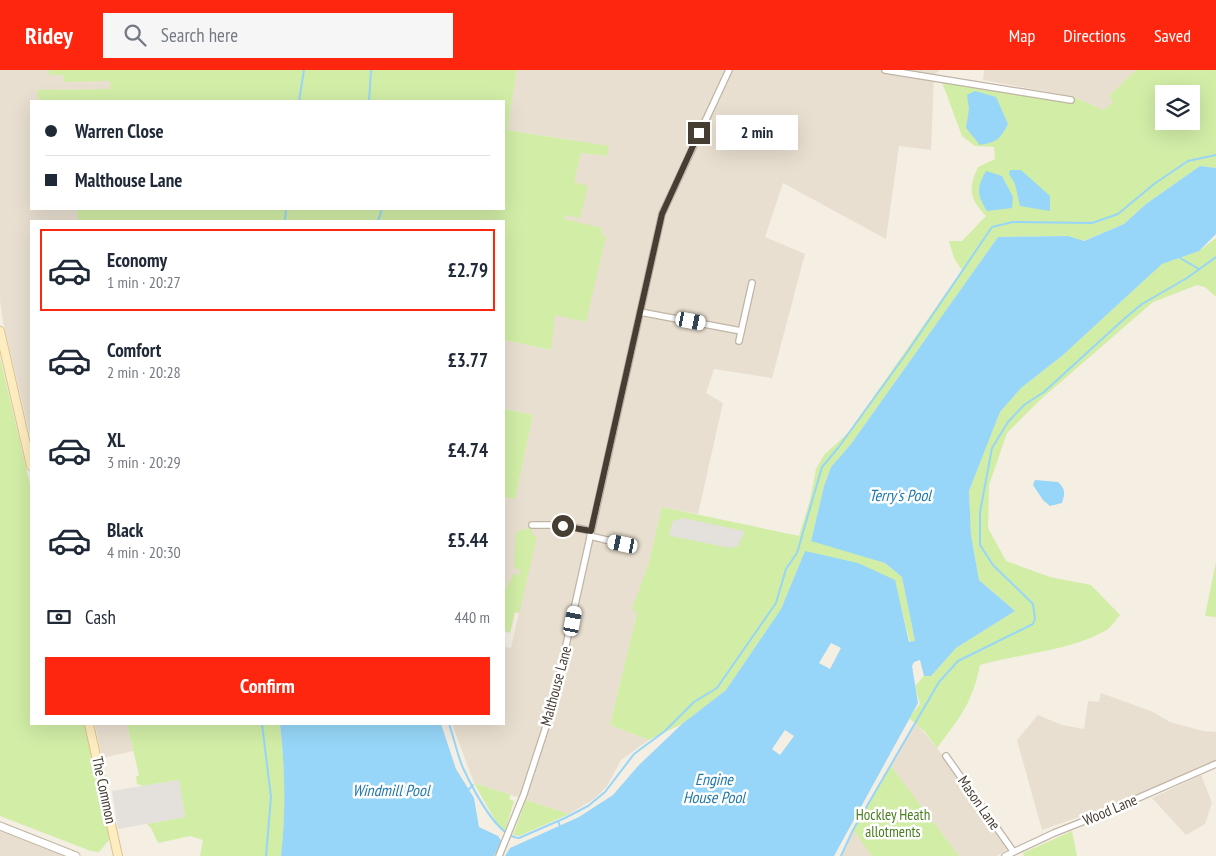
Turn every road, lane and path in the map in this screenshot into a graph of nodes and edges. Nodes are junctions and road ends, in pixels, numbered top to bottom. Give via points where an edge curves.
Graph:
1 (729, 70) edge
2 (886, 70) edge
3 (1071, 100) dead end
4 (752, 283) dead end
5 (640, 312) junction
6 (0, 330) edge
7 (741, 330) junction
8 (739, 341) dead end
9 (30, 462) edge
10 (532, 525) dead end
11 (590, 534) junction
12 (623, 544) dead end
13 (90, 725) edge
14 (946, 756) dead end
15 (1216, 764) edge
16 (0, 826) edge
17 (1013, 851) junction
18 (76, 856) edge
19 (117, 856) edge
20 (499, 856) edge
21 (1005, 856) edge

1 - 5 street, Malthouse Lane via 663,211
2 - 3 street
4 - 7 street
5 - 7 street
5 - 11 street, Malthouse Lane
6 - 9 main road
7 - 8 street
10 - 11 street via 563,526
11 - 12 street
11 - 20 street, Malthouse Lane via 552,708
13 - 19 main road, The Common
14 - 17 street, Mason Lane
15 - 17 street, Wood Lane
16 - 18 street
17 - 21 street, Wood Lane

